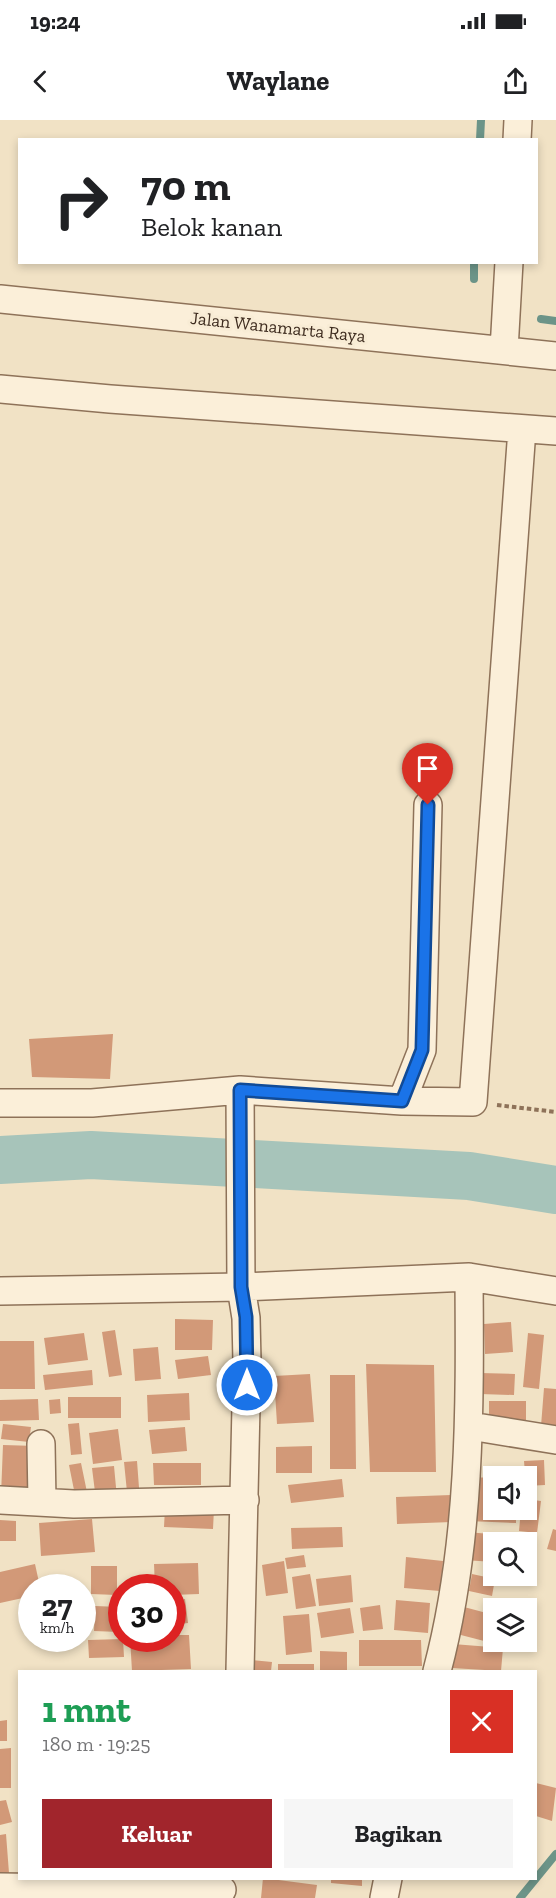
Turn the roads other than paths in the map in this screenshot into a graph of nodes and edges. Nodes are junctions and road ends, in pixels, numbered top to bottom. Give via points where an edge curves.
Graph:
1 (518, 120) edge
2 (517, 138) edge
3 (509, 264) edge
4 (0, 299) edge
5 (504, 350) junction
6 (556, 356) edge
7 (0, 388) edge
8 (522, 429) junction
9 (556, 431) edge
10 (428, 805) dead end
11 (402, 1101) junction
12 (239, 1102) junction
13 (0, 1103) edge
14 (241, 1276) junction
15 (469, 1277) junction
16 (0, 1291) edge
17 (556, 1291) edge
18 (470, 1426) junction
19 (556, 1440) edge
20 (40, 1444) dead end
21 (0, 1500) edge
22 (42, 1500) junction
23 (245, 1500) junction
24 (240, 1670) edge
25 (437, 1670) edge
26 (388, 1880) edge
27 (0, 1887) edge
28 (222, 1889) edge
29 (384, 1898) edge

1 - 2 street
3 - 5 street
4 - 5 street, Jalan Wanamarta Raya
5 - 6 street, Jalan Wanamarta Raya
7 - 8 street
8 - 9 street
8 - 11 street via 473,1102
10 - 11 street via 422,1050
11 - 12 street
12 - 13 street
12 - 14 street
14 - 15 street
14 - 16 street
14 - 23 street via 247,1362
15 - 17 street
15 - 18 street
18 - 19 street
18 - 25 street via 450,1615
20 - 22 street
21 - 22 street
22 - 23 street via 74,1504
23 - 24 street
26 - 29 street
27 - 28 street

